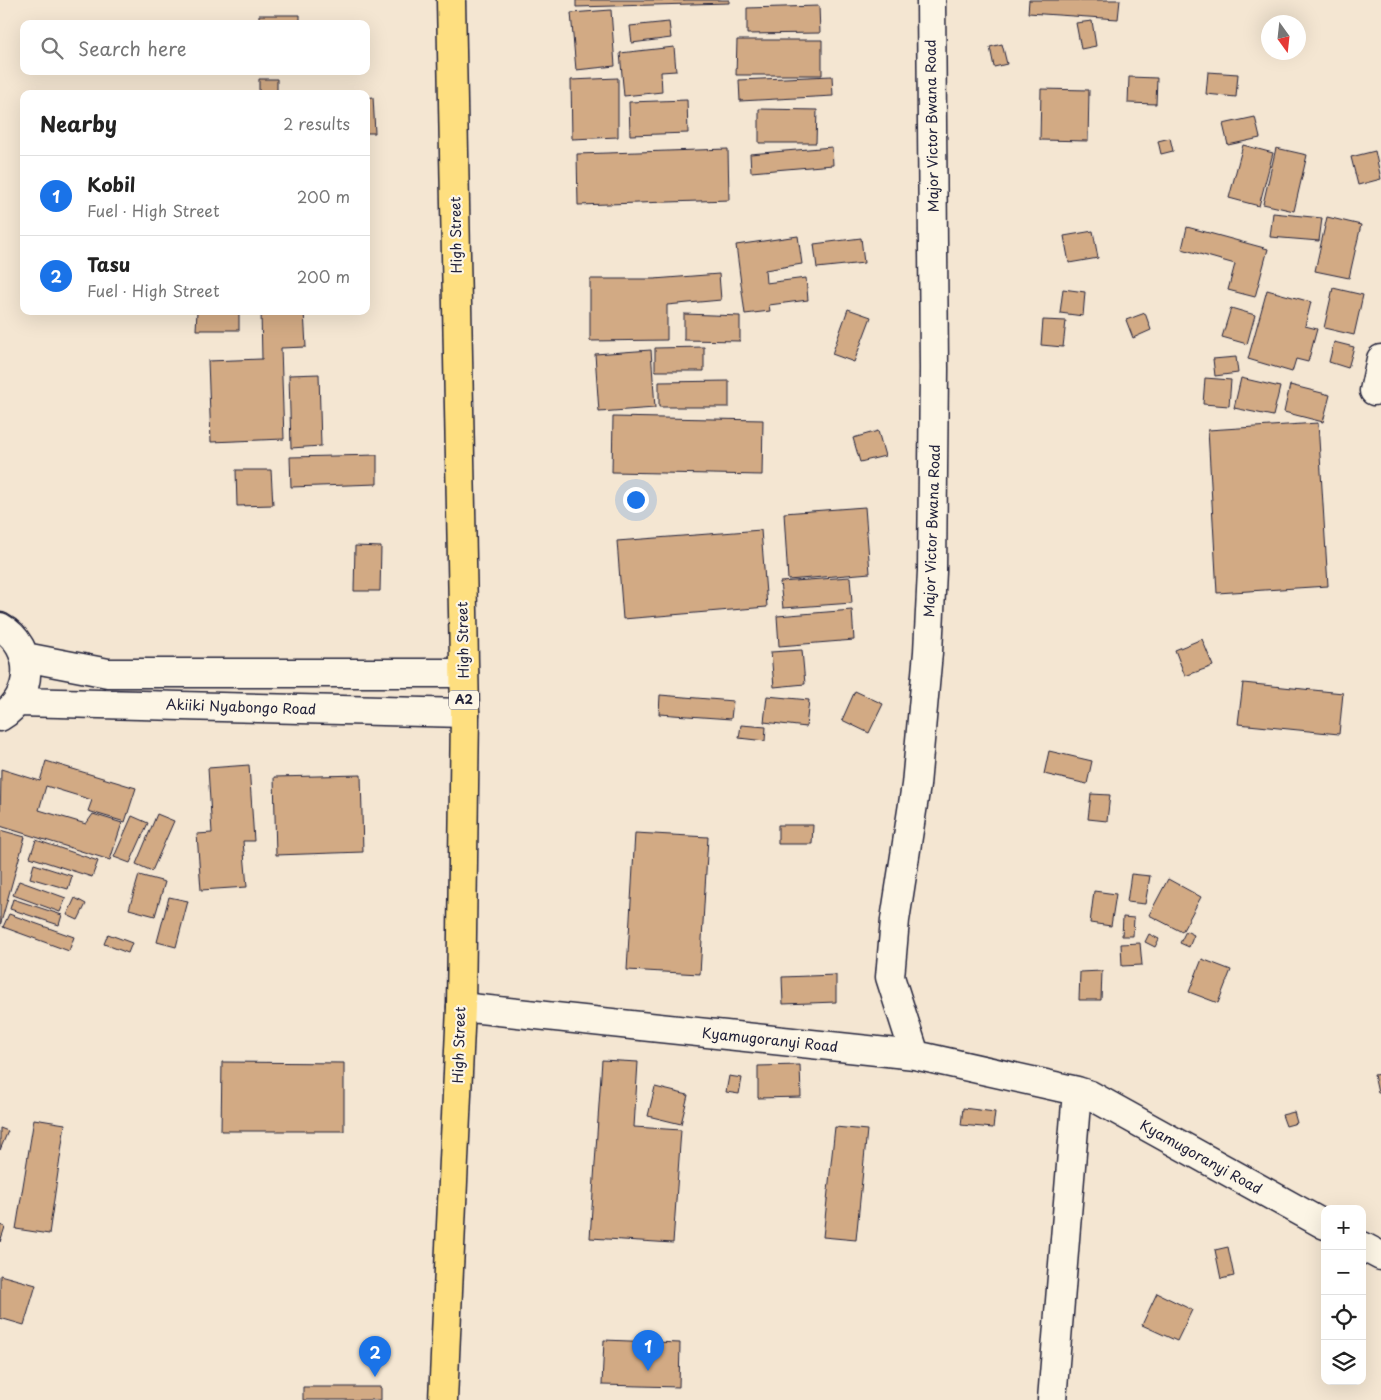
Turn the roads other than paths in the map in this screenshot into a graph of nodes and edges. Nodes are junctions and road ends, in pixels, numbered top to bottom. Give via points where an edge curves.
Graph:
1 (451, 0) edge
2 (931, 0) edge
3 (1381, 359) edge
4 (1374, 391) dead end
5 (0, 627) edge
6 (25, 657) junction
7 (464, 673) junction
8 (9, 710) edge
9 (464, 713) junction
10 (461, 1007) junction
11 (915, 1055) junction
12 (1077, 1091) junction
13 (1321, 1223) edge
14 (1366, 1248) edge
15 (1381, 1256) edge
16 (443, 1400) edge
17 (1052, 1400) edge

1 - 7 main road, High Street / A2
2 - 11 street, Major Victor Bwana Road via 932,571 918,766 895,920 890,977
3 - 4 street
5 - 6 street via 12,636
6 - 7 street via 108,674
6 - 8 street via 27,680
7 - 9 main road, High Street / A2
8 - 9 street, Akiiki Nyabongo Road
9 - 10 main road, High Street / A2
10 - 11 street, Kyamugoranyi Road
10 - 16 main road, High Street / A2
11 - 12 street, Kyamugoranyi Road
12 - 13 street, Kyamugoranyi Road via 1090,1095
12 - 17 street
14 - 15 street

